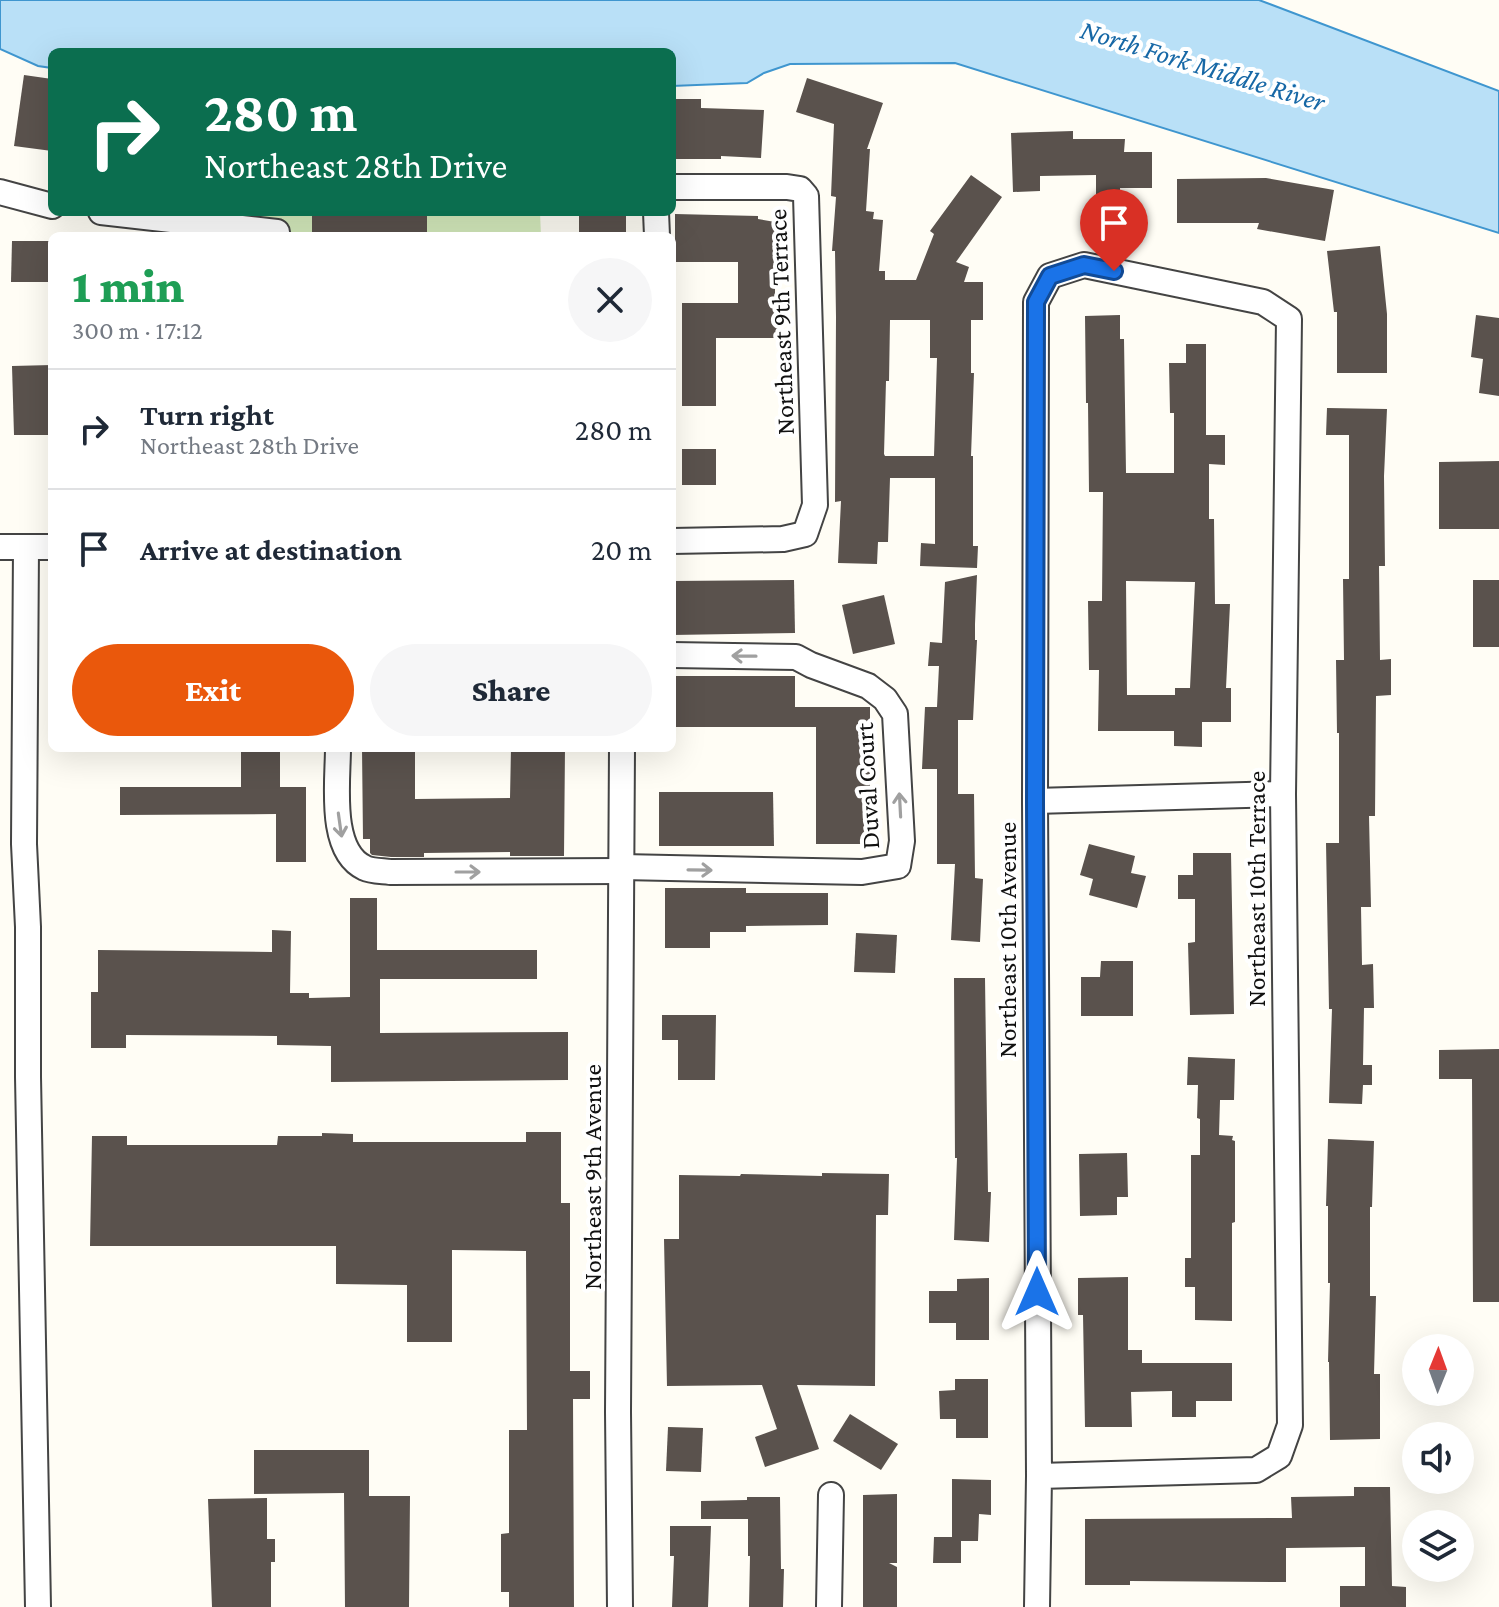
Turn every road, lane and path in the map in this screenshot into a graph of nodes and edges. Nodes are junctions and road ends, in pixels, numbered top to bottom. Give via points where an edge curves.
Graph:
1 (676, 187) edge
2 (0, 192) edge
3 (48, 205) edge
4 (136, 216) edge
5 (277, 232) dead end
6 (1289, 319) joint
7 (676, 541) edge
8 (0, 547) edge
9 (48, 547) edge
10 (26, 548) junction
11 (676, 655) edge
12 (338, 752) edge
13 (622, 752) edge
14 (1283, 794) junction
15 (1035, 801) junction
16 (622, 869) junction
17 (1039, 1476) junction
18 (831, 1495) dead end
19 (38, 1607) edge
20 (620, 1607) edge
21 (829, 1607) edge
22 (1037, 1607) edge

1 - 7 street, Northeast 9th Terrace via 787,187 806,196 815,505 805,534
2 - 3 street
4 - 5 street
6 - 14 street, Northeast 10th Terrace
6 - 15 street, Northeast 10th Avenue via 1263,302 1084,265 1050,276 1036,302
8 - 10 street
9 - 10 street
10 - 19 street via 24,844
16 -> 11 street, Duval Court via 862,872 898,866 902,841 895,714 885,699 868,686 796,657
12 -> 16 street via 338,829 345,847 365,868
13 - 16 street, Northeast 9th Avenue
14 - 15 street
14 - 17 street, Northeast 10th Terrace via 1290,1425 1279,1456 1256,1470
15 - 17 street, Northeast 10th Avenue
16 - 20 street, Northeast 9th Avenue
17 - 22 street, Northeast 10th Avenue
18 - 21 street

